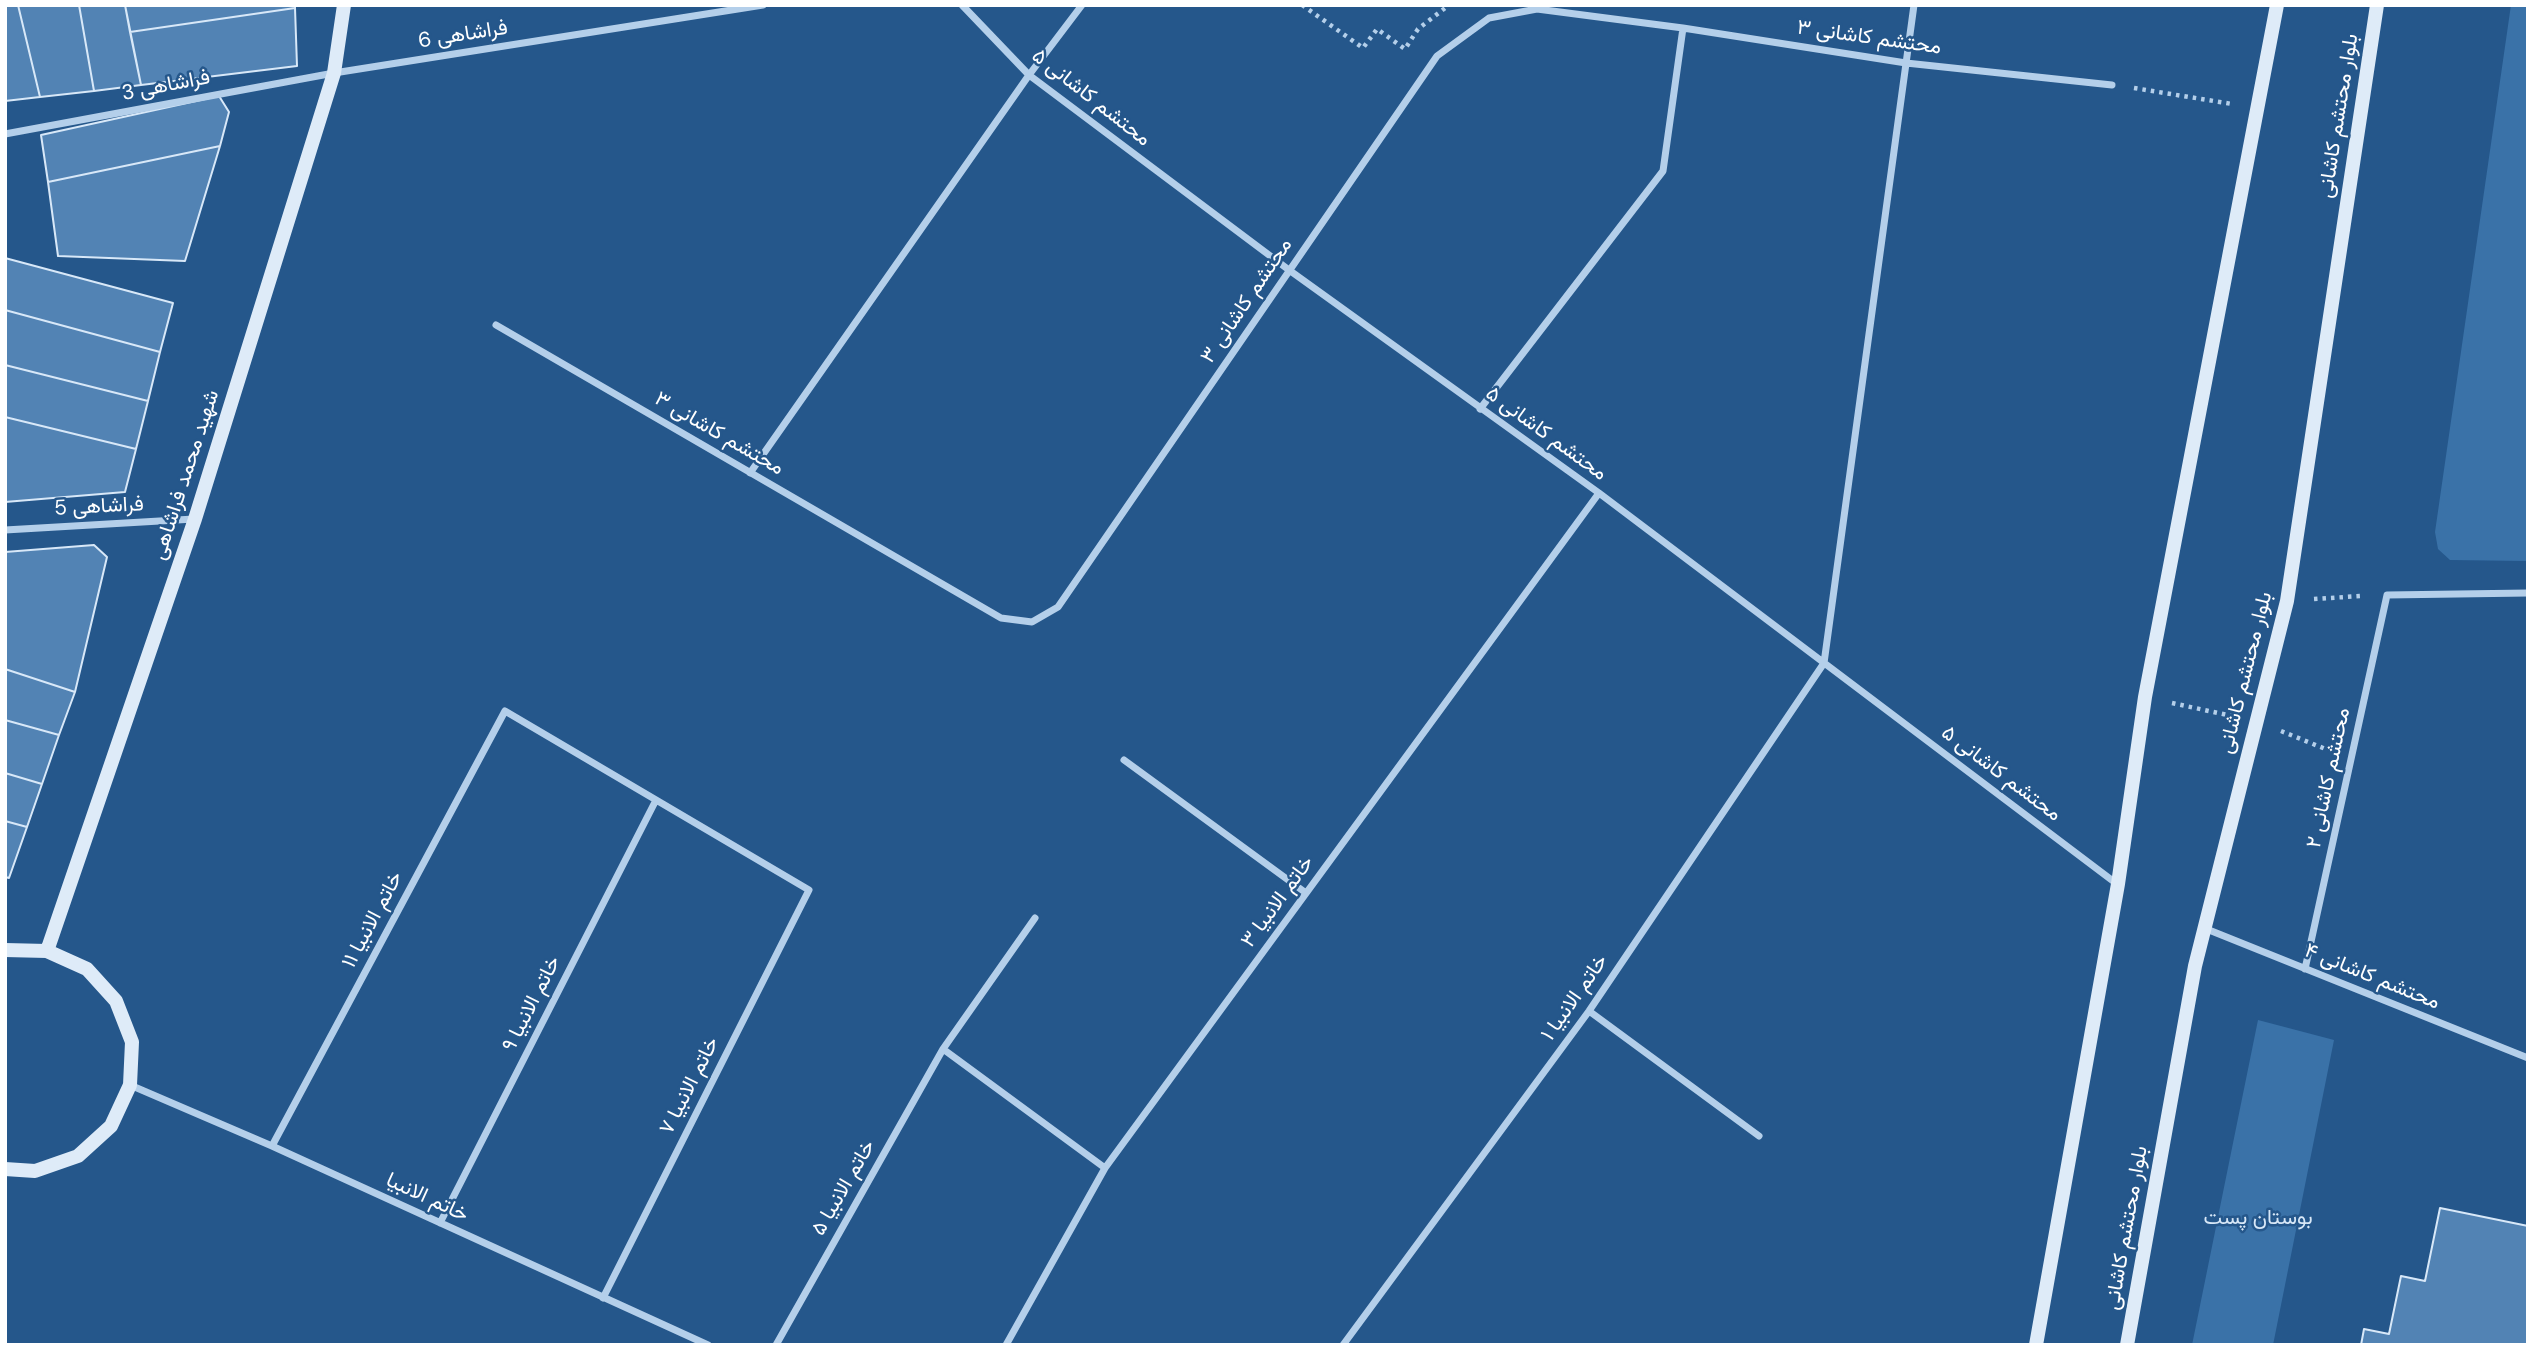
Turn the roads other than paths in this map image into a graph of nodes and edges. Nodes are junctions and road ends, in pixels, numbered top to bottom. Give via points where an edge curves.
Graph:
1 (344, 5) edge
2 (764, 5) edge
3 (961, 5) edge
4 (1082, 5) edge
5 (1914, 5) edge
6 (2277, 5) edge
7 (2377, 5) edge
8 (1683, 28) junction
9 (1906, 63) junction
10 (334, 73) junction
11 (1029, 75) junction
12 (2112, 85) road end
13 (5, 134) edge
14 (1289, 270) junction
15 (496, 325) dead end
16 (1480, 409) junction
17 (750, 473) junction
18 (1599, 494) junction
19 (195, 519) junction
20 (5, 530) edge
21 (2528, 593) edge
22 (1824, 663) junction
23 (1124, 760) dead end
24 (656, 800) junction
25 (2118, 884) junction
26 (1306, 893) junction
27 (1035, 918) dead end
28 (2204, 928) junction
29 (5, 950) edge
30 (47, 951) junction
31 (2305, 969) junction
32 (1589, 1011) junction
33 (943, 1049) junction
34 (2528, 1058) edge
35 (130, 1085) junction
36 (1759, 1136) dead end
37 (272, 1146) junction
38 (1105, 1168) junction
39 (5, 1169) edge
40 (440, 1223) junction
41 (603, 1298) junction
42 (708, 1345) edge
43 (776, 1345) edge
44 (1006, 1345) edge
45 (1343, 1345) edge
46 (2036, 1345) edge
47 (2127, 1345) edge

1 - 10 main road, شهید محمد فراشاهی
2 - 10 street, فراشاهی 6
3 - 11 street, محتشم کاشانی ۵
4 - 11 street
5 - 9 street
6 - 25 main road via 2145,697
7 - 28 main road, بلوار محتشم کاشانی via 2287,601
8 - 9 street, محتشم کاشانی ۳
8 - 14 street, محتشم کاشانی ۳ via 1537,9 1489,18 1437,56
8 - 16 street via 1663,171
9 - 12 street, محتشم کاشانی ۳
9 - 22 street
10 - 13 street, فراشاهی 3
10 - 19 main road, شهید محمد فراشاهی
11 - 14 street, محتشم کاشانی ۵
11 - 17 street
14 - 16 street, محتشم کاشانی ۵
14 - 17 street, محتشم کاشانی ۳ via 1058,607 1032,622 1001,618
15 - 17 street, محتشم کاشانی ۳
16 - 18 street, محتشم کاشانی ۵
18 - 22 street, محتشم کاشانی ۵
18 - 26 street, خاتم الانبیا ۳
19 - 20 street, فراشاهی 5
19 - 30 main road, شهید محمد فراشاهی
21 - 31 street, محتشم کاشانی ۲ via 2387,595
22 - 25 street, محتشم کاشانی ۵
22 - 32 street, خاتم الانبیا ۱
23 - 26 street
24 - 37 street, خاتم الانبیا ۱۱ via 505,711
24 - 40 street, خاتم الانبیا ۹
24 - 41 street, خاتم الانبیا ۷ via 809,890
25 - 46 main road
26 - 38 street, خاتم الانبیا ۳
27 - 33 street, خاتم الانبیا ۵
28 - 31 street, محتشم کاشانی ۴
28 - 47 main road, بلوار محتشم کاشانی
29 - 30 main road
30 - 35 main road via 87,969 116,1001 132,1042
31 - 34 street, محتشم کاشانی ۴
32 - 36 street
32 - 45 street, خاتم الانبیا ۱
33 - 38 street
33 - 43 street, خاتم الانبیا ۵
35 - 37 street, خاتم الانبیا
35 - 39 main road via 111,1126 78,1156 35,1171
37 - 40 street, خاتم الانبیا
38 - 44 street, خاتم الانبیا ۳
40 - 41 street, خاتم الانبیا
41 - 42 street, خاتم الانبیا

